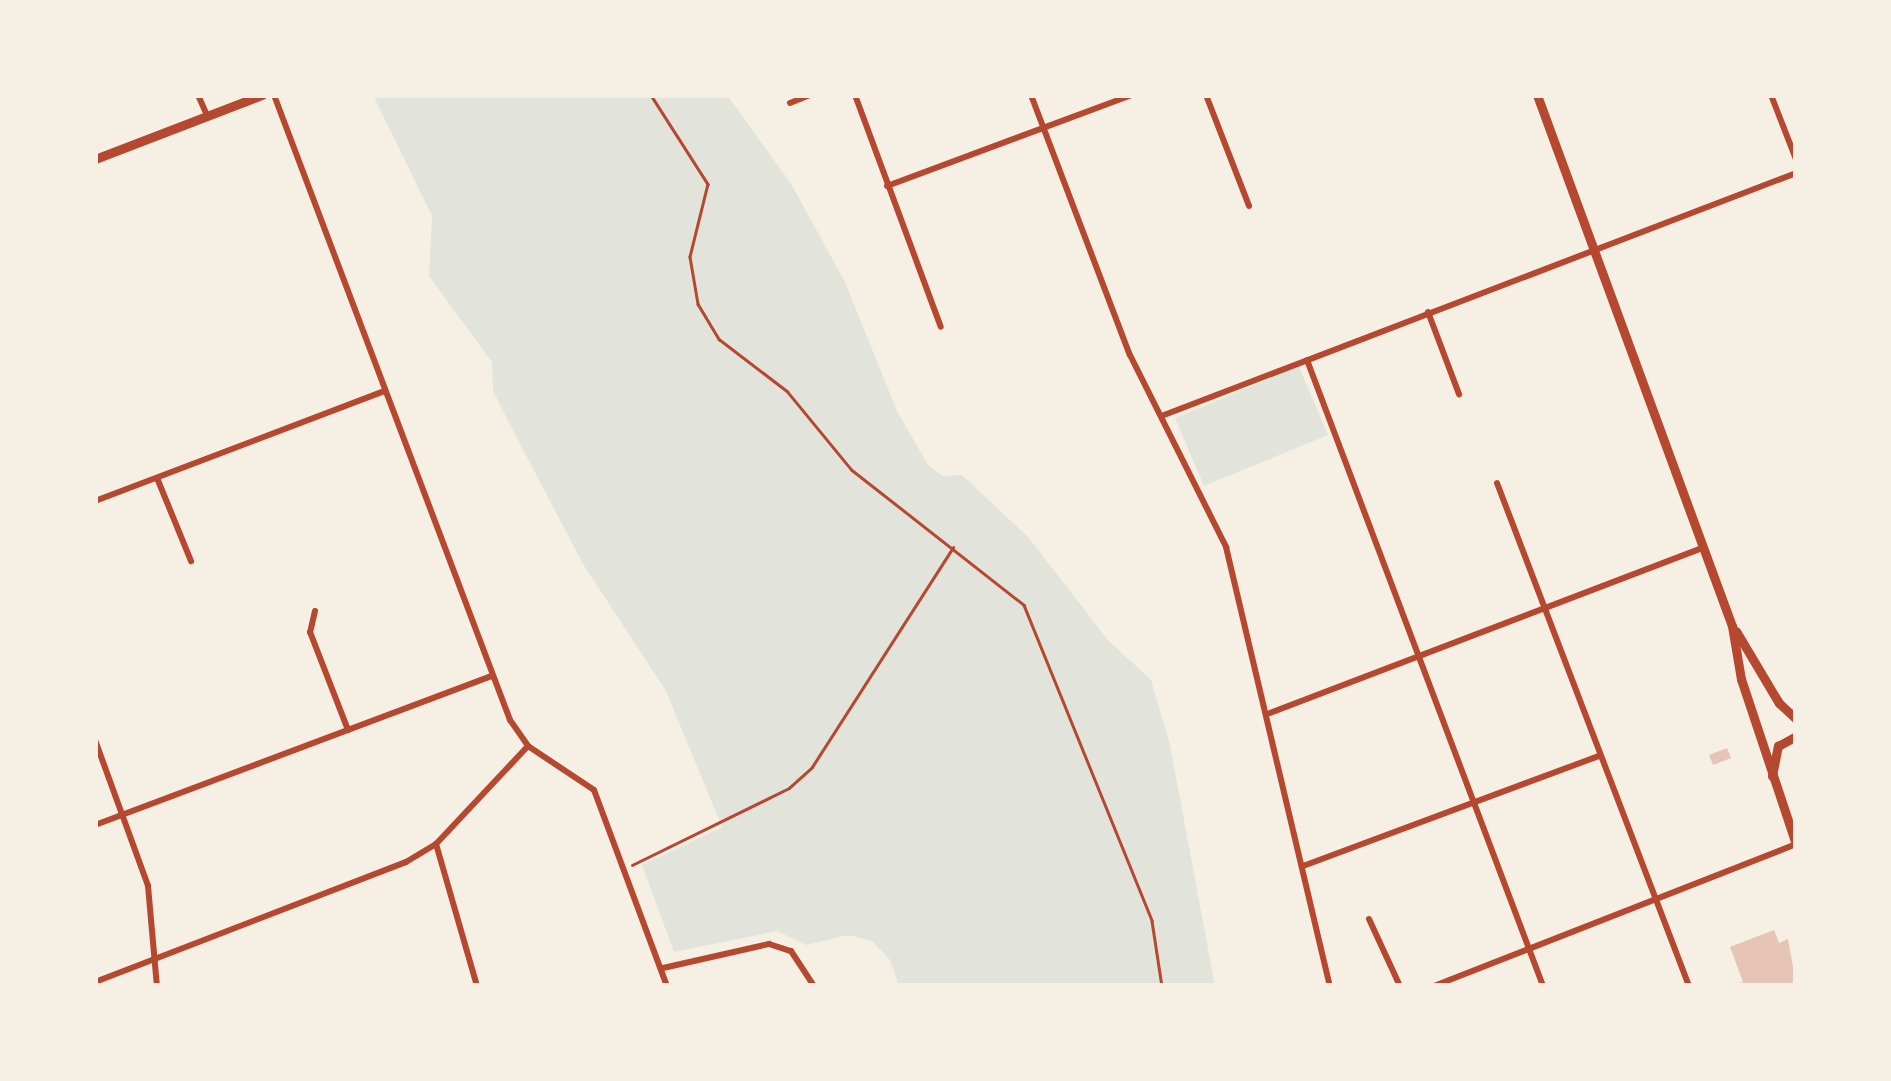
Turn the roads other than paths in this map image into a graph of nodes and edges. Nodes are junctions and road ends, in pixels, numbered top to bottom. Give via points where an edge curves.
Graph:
1 (198, 95) edge
2 (262, 95) edge
3 (274, 95) edge
4 (810, 95) edge
5 (855, 95) edge
6 (1031, 95) edge
7 (1132, 95) edge
8 (1206, 95) edge
9 (1537, 95) edge
10 (1771, 95) edge
11 (790, 102) dead end
12 (207, 116) junction
13 (1042, 128) junction
14 (95, 159) edge
15 (1796, 159) edge
16 (1796, 174) edge
17 (887, 186) junction
18 (1249, 206) dead end
19 (1594, 248) junction
20 (1428, 312) junction
21 (941, 327) dead end
22 (1307, 360) junction
23 (385, 391) junction
24 (1459, 394) dead end
25 (1164, 415) junction
26 (157, 478) junction
27 (1497, 483) dead end
28 (95, 501) edge
29 (1704, 548) junction
30 (191, 561) dead end
31 (1545, 608) junction
32 (315, 610) dead end
33 (1732, 626) junction
34 (1418, 656) junction
35 (492, 676) junction
36 (1270, 713) junction
37 (1796, 719) edge
38 (348, 730) junction
39 (1796, 736) edge
40 (95, 740) edge
41 (528, 746) junction
42 (1599, 756) junction
43 (1772, 777) junction
44 (1473, 803) junction
45 (121, 815) junction
46 (95, 826) edge
47 (436, 844) junction
48 (1796, 844) edge
49 (1303, 866) junction
50 (1656, 899) junction
51 (1369, 919) dead end
52 (1529, 949) junction
53 (155, 958) junction
54 (663, 968) junction
55 (95, 982) edge
56 (157, 986) edge
57 (476, 986) edge
58 (667, 986) edge
59 (814, 986) edge
60 (1330, 986) edge
61 (1400, 986) edge
62 (1434, 986) edge
63 (1543, 986) edge
64 (1689, 986) edge

1 - 12 street
2 - 12 main road
3 - 23 street
4 - 11 street
5 - 17 street
6 - 13 street
7 - 13 street
8 - 18 street
9 - 19 main road
10 - 15 street
12 - 14 main road
13 - 17 street
13 - 25 street via 1116,324
16 - 19 street
17 - 21 street
19 - 20 street
19 - 29 main road
20 - 22 street
20 - 24 street
22 - 25 street
22 - 34 street
23 - 26 street
23 - 35 street
25 - 36 street via 1226,548
26 - 28 street
26 - 30 street
27 - 31 street
29 - 31 street
29 - 33 main road
31 - 34 street
31 - 42 street
32 - 38 street via 310,632
33 - 37 main road
33 - 43 main road
34 - 36 street
34 - 44 street
35 - 38 street
35 - 41 street
36 - 49 street
38 - 45 street
39 - 43 main road via 1778,746
40 - 45 street
41 - 47 street
41 - 54 street via 594,790
42 - 44 street
42 - 50 street
43 - 48 main road
44 - 49 street
44 - 52 street
45 - 46 street
45 - 53 street via 148,886
47 - 53 street
47 - 57 street
48 - 50 street
49 - 60 street
50 - 52 street
50 - 64 street
51 - 61 street
52 - 62 street
52 - 63 street
53 - 55 street
53 - 56 street
54 - 58 street
54 - 59 street via 769,944 791,951

